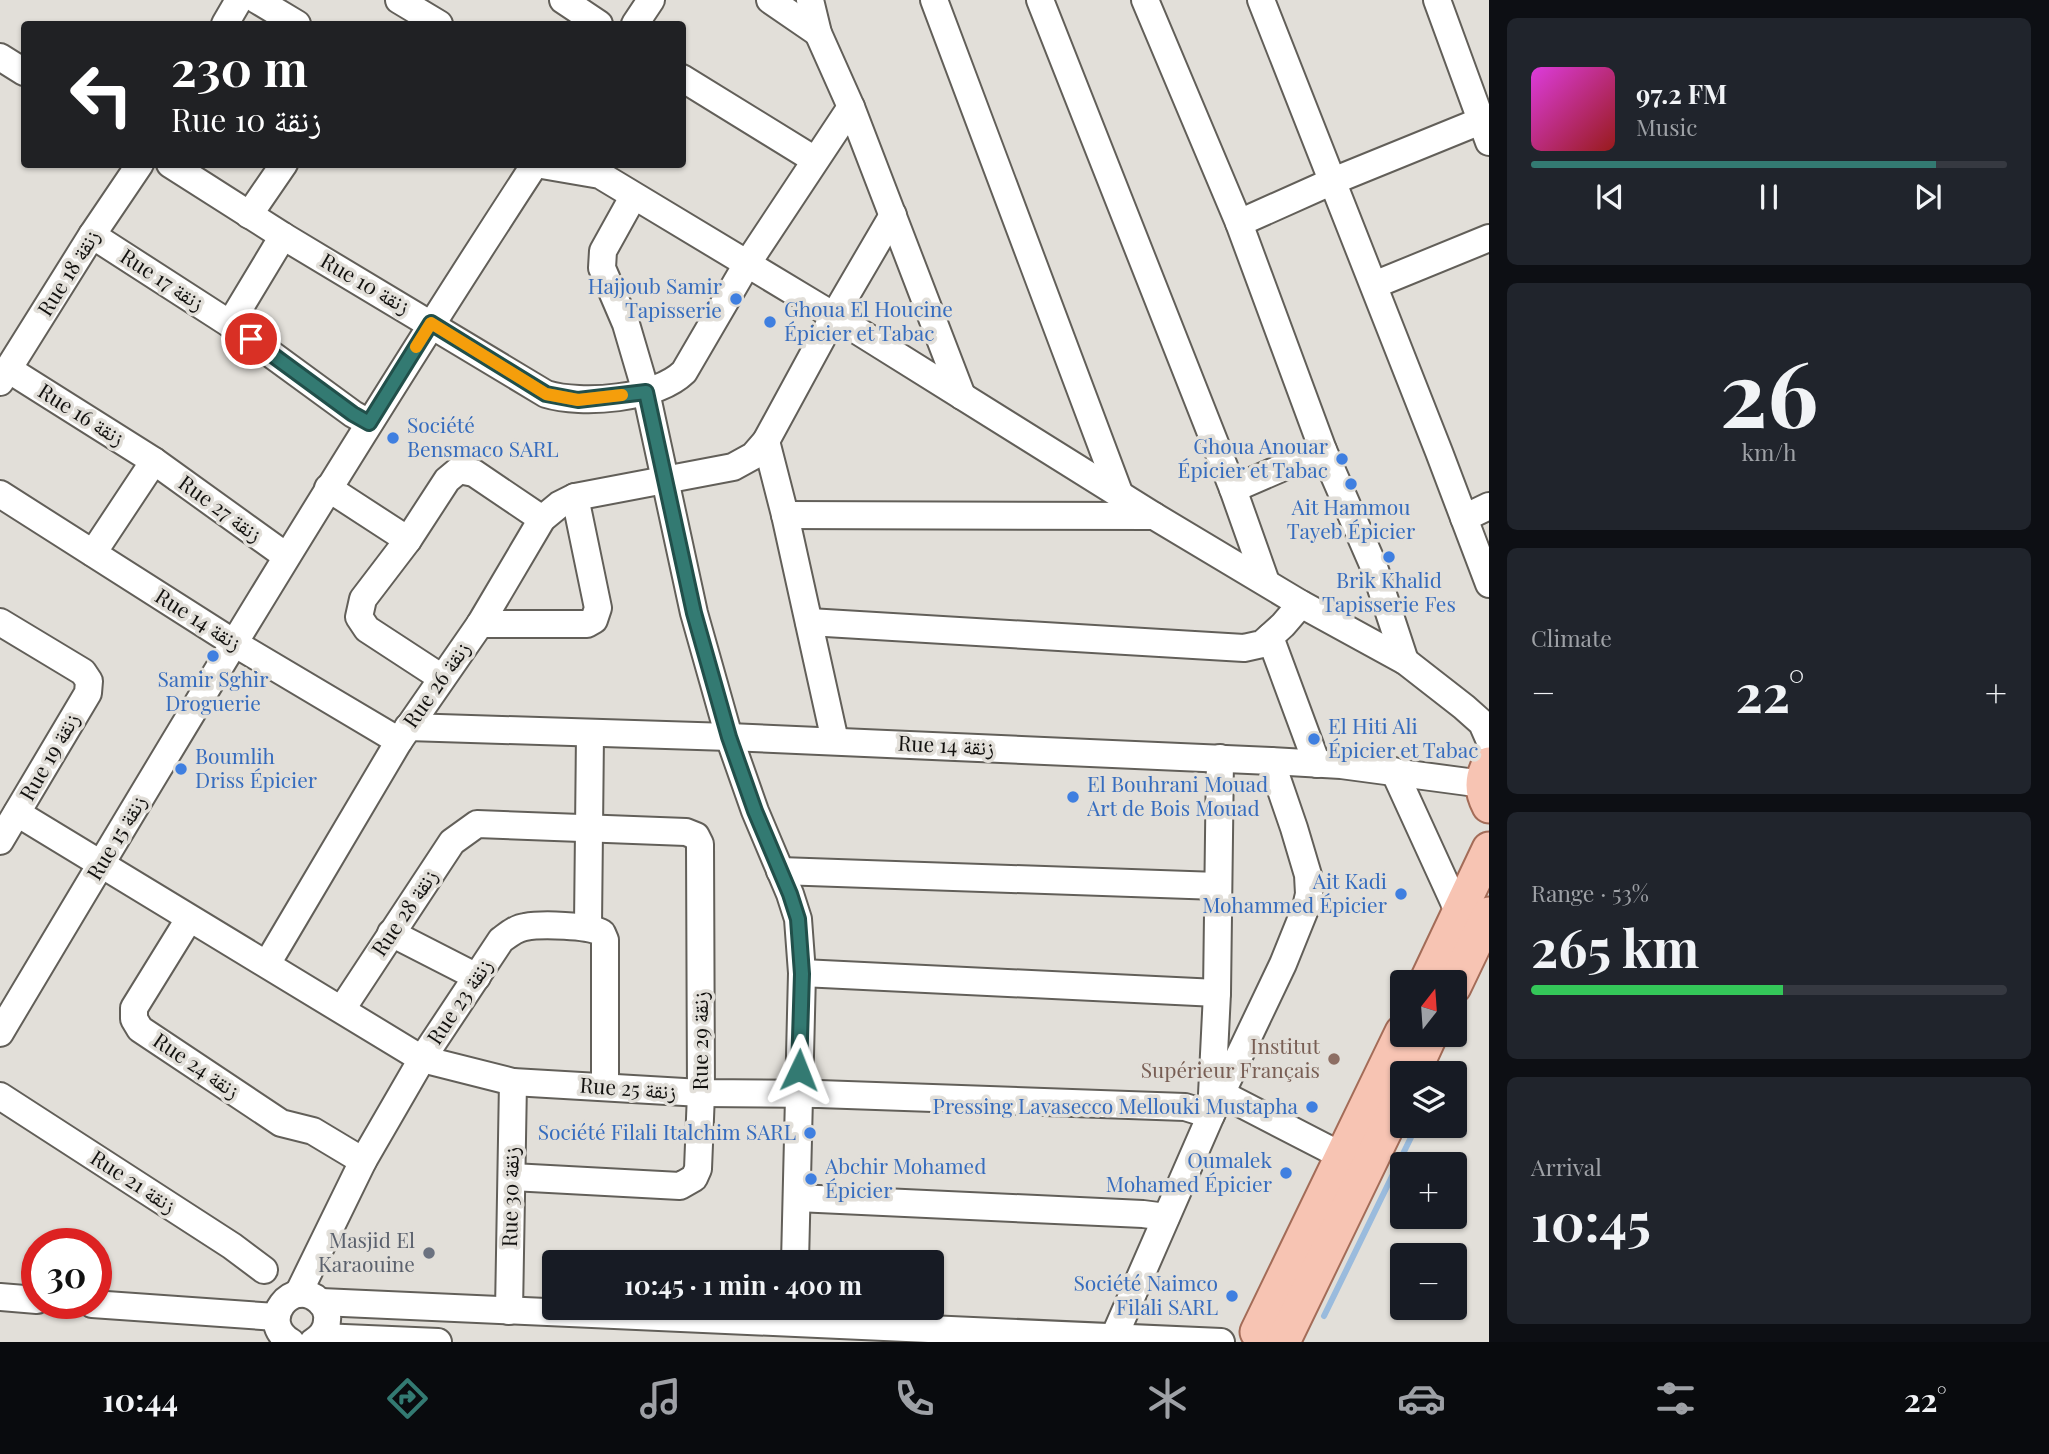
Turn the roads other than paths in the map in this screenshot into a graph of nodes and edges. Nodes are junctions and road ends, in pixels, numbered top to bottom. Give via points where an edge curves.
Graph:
1 (239, 0) edge
2 (257, 0) edge
3 (399, 0) edge
4 (563, 0) edge
5 (650, 0) edge
6 (770, 0) edge
7 (810, 0) edge
8 (934, 0) edge
9 (1041, 0) edge
10 (1145, 0) edge
11 (1261, 0) edge
12 (1437, 0) edge
13 (227, 21) edge
14 (292, 21) edge
15 (434, 21) edge
16 (594, 21) edge
17 (637, 21) edge
18 (818, 33) junction
19 (0, 57) edge
20 (21, 70) edge
21 (686, 80) edge
22 (851, 107) junction
23 (1486, 131) edge
24 (815, 160) junction
25 (137, 168) edge
26 (176, 168) edge
27 (281, 168) edge
28 (533, 168) edge
29 (577, 168) edge
30 (598, 170) edge
31 (1333, 181) junction
32 (633, 197) junction
33 (249, 215) junction
34 (893, 215) junction
35 (1238, 223) junction
36 (92, 235) junction
37 (283, 236) junction
38 (1489, 238) edge
39 (747, 264) junction
40 (1374, 285) junction
41 (834, 316) junction
42 (431, 323) junction
43 (230, 324) junction
44 (4, 375) edge
45 (646, 392) junction
46 (962, 396) junction
47 (369, 423) junction
48 (766, 441) junction
49 (1323, 450) junction
50 (154, 461) junction
51 (664, 480) junction
52 (328, 488) junction
53 (1233, 489) junction
54 (0, 494) edge
55 (1120, 495) junction
56 (575, 497) junction
57 (1489, 506) edge
58 (785, 515) junction
59 (1154, 516) junction
60 (1464, 517) junction
61 (542, 519) junction
62 (408, 540) junction
63 (93, 553) junction
64 (286, 556) junction
65 (1266, 582) junction
66 (1489, 584) edge
67 (1301, 604) junction
68 (0, 622) edge
69 (809, 622) junction
70 (480, 624) junction
71 (1270, 637) junction
72 (234, 643) junction
73 (1405, 661) junction
74 (442, 678) junction
75 (403, 734) junction
76 (590, 734) junction
77 (729, 737) junction
78 (1489, 738) edge
79 (835, 741) junction
80 (1220, 758) junction
81 (1271, 761) junction
82 (1317, 764) junction
83 (1394, 771) junction
84 (1487, 785) edge
85 (17, 813) junction
86 (590, 830) junction
87 (0, 841) edge
88 (1489, 849) edge
89 (100, 865) junction
90 (780, 871) junction
91 (1218, 886) junction
92 (1474, 913) edge
93 (188, 919) junction
94 (588, 926) junction
95 (391, 933) junction
96 (267, 964) junction
97 (1434, 970) edge
98 (1459, 970) edge
99 (802, 974) junction
100 (477, 977) junction
101 (1217, 993) junction
102 (342, 1009) junction
103 (0, 1033) edge
104 (1395, 1047) edge
105 (422, 1059) junction
106 (513, 1082) junction
107 (605, 1087) junction
108 (701, 1093) junction
109 (798, 1095) junction
110 (0, 1096) edge
111 (1217, 1105) junction
112 (1390, 1117) edge
113 (1342, 1156) junction
114 (363, 1161) junction
115 (512, 1177) junction
116 (797, 1198) junction
117 (1166, 1217) junction
118 (795, 1250) edge
119 (0, 1297) edge
120 (21, 1299) edge
121 (112, 1305) edge
122 (509, 1311) junction
123 (292, 1317) edge
124 (754, 1320) edge
125 (867, 1320) edge
126 (674, 1330) edge
127 (1114, 1337) junction
128 (317, 1339) edge
129 (1264, 1339) edge
130 (438, 1342) edge
131 (1221, 1342) edge

1 - 13 street
2 - 14 street
3 - 15 street
4 - 16 street
5 - 17 street
6 - 18 street
7 - 18 street
8 - 55 street
9 - 53 street
10 - 35 street
11 - 31 street
12 - 23 street
18 - 22 street
19 - 20 street
21 - 24 street
22 - 24 street, Rue 10 زنقة
22 - 34 street
23 - 31 street
24 - 39 street, Rue 10 زنقة
25 - 36 street, Rue 18 زنقة
26 - 33 street, Rue 10 زنقة
27 - 33 street
28 - 42 street
29 - 30 street
30 - 32 street
31 - 35 street
31 - 40 street
32 - 39 street
32 - 45 street via 603,251 603,268
33 - 37 street, Rue 10 زنقة
34 - 41 street
34 - 46 street
35 - 49 street
36 - 43 street, Rue 17 زنقة
36 - 44 street, Rue 18 زنقة
37 - 42 street, Rue 10 زنقة
37 - 43 street
38 - 40 street
39 - 41 street
39 - 45 street, Rue 10 زنقة via 684,372
40 - 60 street
41 - 46 street
41 - 48 street
42 - 45 street, Rue 10 زنقة via 546,394 578,400
42 - 47 street
43 - 47 street, Rue 17 زنقة
44 - 50 street, Rue 16 زنقة
45 - 51 street
46 - 55 street
47 - 52 street
48 - 51 street, Rue 26 زنقة via 753,456 733,467
48 - 58 street
49 - 53 street
49 - 73 street via 1374,567
50 - 63 street
50 - 64 street, Rue 27 زنقة
51 - 56 street, Rue 26 زنقة
51 - 77 street via 694,613
52 - 62 street
52 - 64 street
53 - 65 street
54 - 63 street, Rue 14 زنقة
55 - 59 street
56 - 61 street, Rue 26 زنقة
56 - 70 street via 598,608 594,620 587,624
57 - 60 street
58 - 59 street
58 - 69 street
59 - 65 street
60 - 66 street
61 - 62 street via 474,473 459,470 447,480
61 - 70 street, Rue 26 زنقة
62 - 74 street via 363,599 359,617 367,629
63 - 72 street, Rue 14 زنقة
64 - 72 street
65 - 67 street
67 - 71 street
67 - 73 street
68 - 85 street, Rue 19 زنقة via 83,672 89,681 88,693
69 - 71 street via 1244,648
69 - 79 street
70 - 74 street, Rue 26 زنقة
71 - 82 street
72 - 75 street, Rue 14 زنقة
72 - 89 street, Rue 15 زنقة
73 - 78 street via 1482,723
74 - 75 street, Rue 26 زنقة
75 - 76 street, Rue 14 زنقة
75 - 96 street, Rue 26 زنقة
76 - 77 street, Rue 14 زنقة
76 - 86 street
77 - 79 street, Rue 14 زنقة
77 - 90 street
79 - 80 street, Rue 14 زنقة
80 - 81 street, Rue 14 زنقة
80 - 91 street
81 - 82 street, Rue 14 زنقة
81 - 111 street via 1303,856 1309,894 1296,936
82 - 83 street, Rue 14 زنقة
83 - 84 street, Rue 14 زنقة
83 - 92 street
85 - 87 street, Rue 19 زنقة
85 - 89 street, Rue 25 زنقة
86 - 94 street
86 - 95 street, Rue 28 زنقة via 477,824 452,842
86 - 108 street, Rue 29 زنقة via 686,832 700,844
88 - 92 main road
89 - 93 street, Rue 25 زنقة
89 - 103 street, Rue 15 زنقة
90 - 91 street
90 - 99 street via 798,919
91 - 101 street
92 - 97 main road
92 - 98 main road
93 - 96 street, Rue 25 زنقة
93 - 114 street, Rue 24 زنقة via 134,1008 140,1029 281,1123 313,1131
94 - 100 street, Rue 23 زنقة via 515,930 501,940
94 - 107 street via 605,940
95 - 100 street
95 - 102 street, Rue 28 زنقة
96 - 102 street, Rue 25 زنقة
99 - 101 street
99 - 109 street
100 - 105 street, Rue 23 زنقة
101 - 111 street
102 - 105 street, Rue 25 زنقة
104 - 113 main road
105 - 106 street, Rue 25 زنقة
105 - 114 street, Rue 23 زنقة
106 - 107 street, Rue 25 زنقة
106 - 115 street, Rue 30 زنقة
107 - 108 street, Rue 25 زنقة
108 - 109 street, Rue 25 زنقة
108 - 115 street, Rue 29 زنقة via 698,1169 694,1178 680,1186
109 - 111 street, Rue 25 زنقة
109 - 116 street
110 - 123 street, Rue 21 زنقة via 264,1270
111 - 113 street, Rue 25 زنقة
111 - 117 street
112 - 129 main road
113 - 129 main road
114 - 123 street, Rue 23 زنقة
115 - 122 street, Rue 30 زنقة
116 - 117 street
116 - 118 street
117 - 127 street
119 - 120 street
121 - 123 street
122 - 123 street
122 - 126 street
123 - 128 street via 328,1318
124 - 126 street
125 - 127 street
127 - 131 street
128 - 130 street

